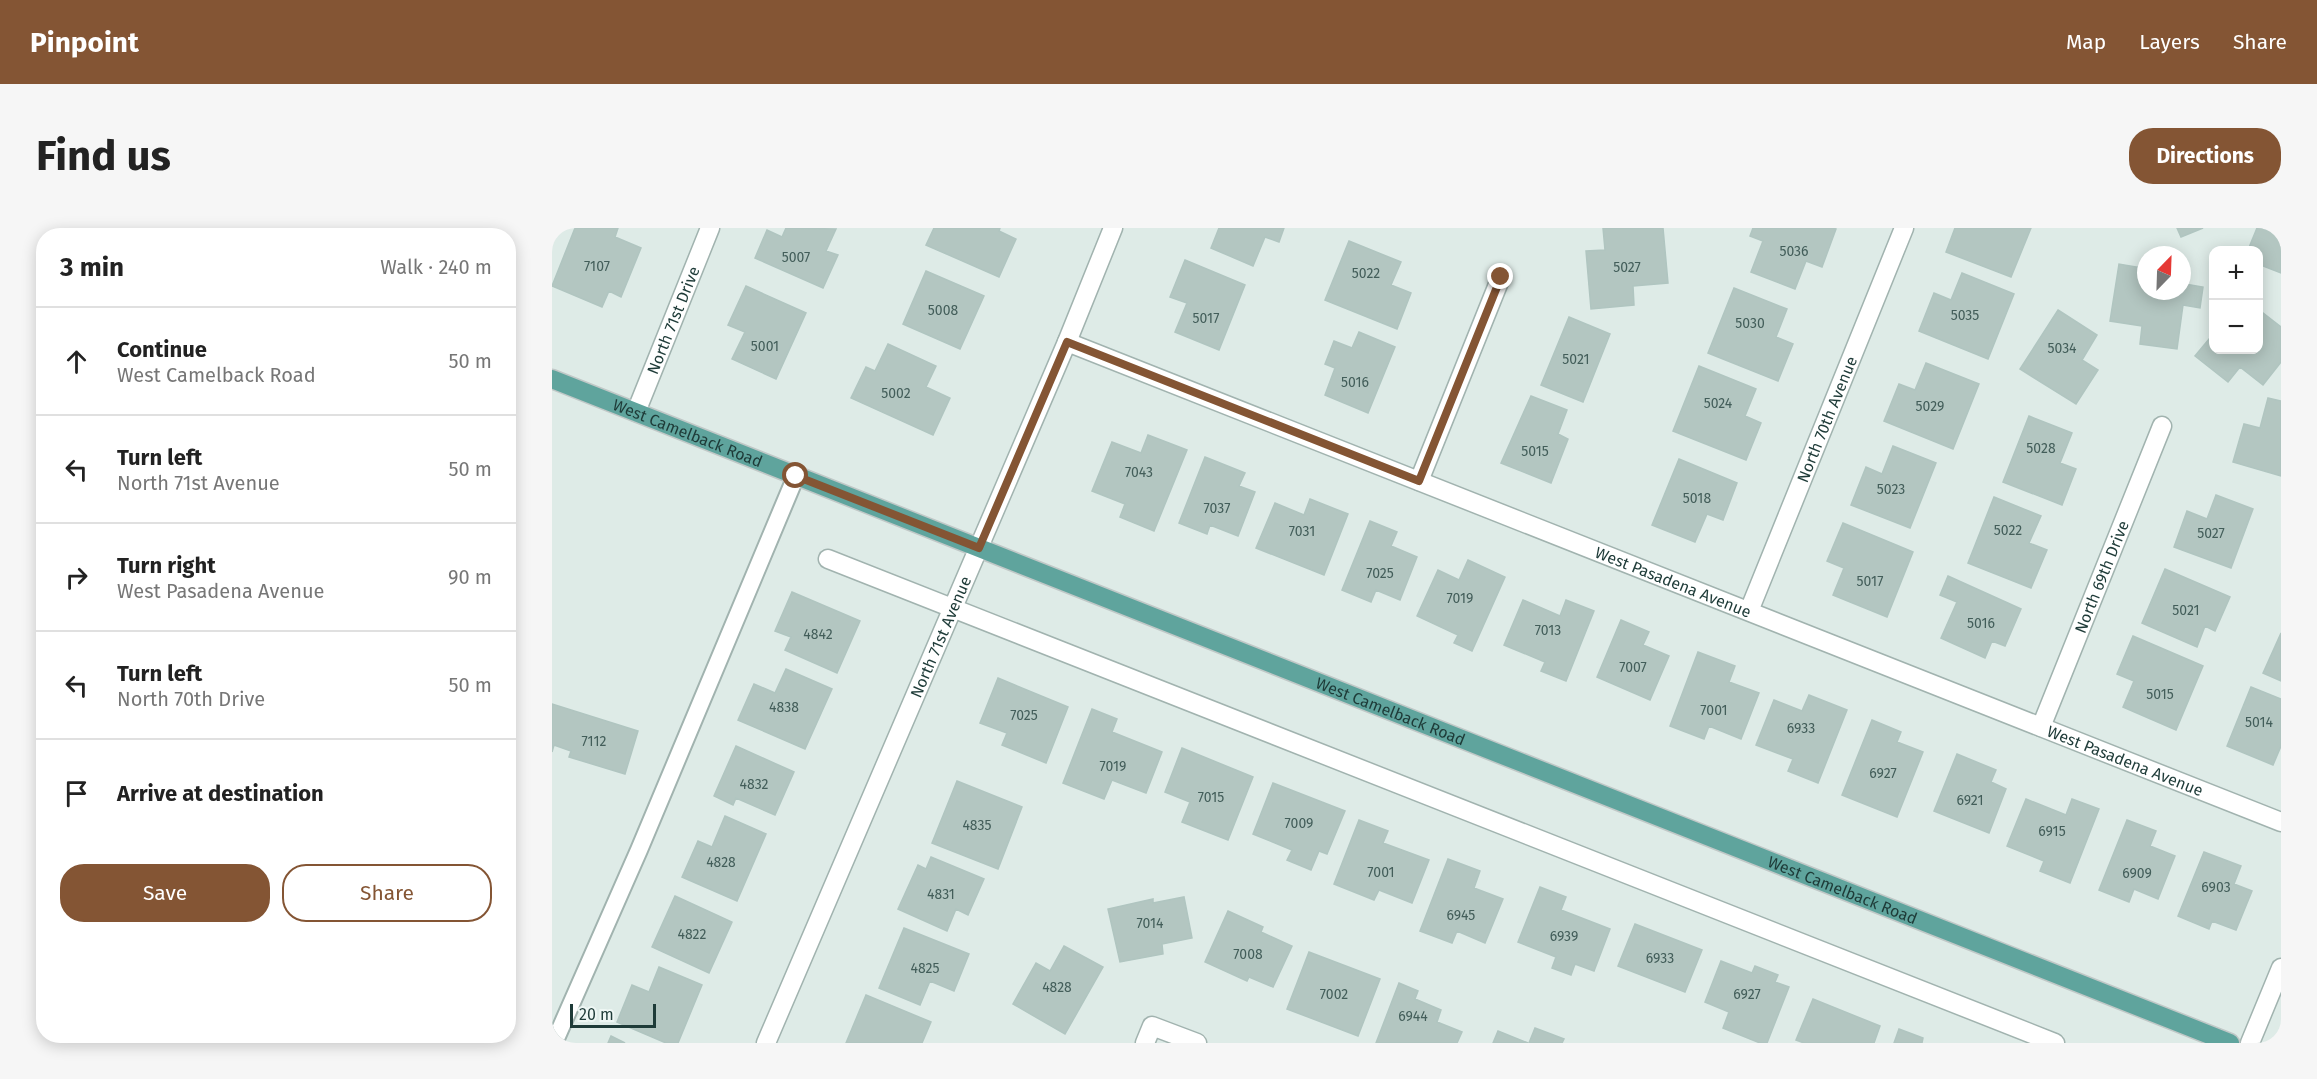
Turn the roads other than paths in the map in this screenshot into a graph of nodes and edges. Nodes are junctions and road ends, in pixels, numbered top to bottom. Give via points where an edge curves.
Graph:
1 (710, 228) edge
2 (1113, 228) edge
3 (1904, 228) edge
4 (1501, 277) dead end
5 (1067, 342) junction
6 (552, 379) edge
7 (636, 412) junction
8 (2162, 426) dead end
9 (796, 476) junction
10 (1419, 481) junction
11 (979, 548) junction
12 (828, 559) dead end
13 (953, 609) junction
14 (1749, 611) junction
15 (2041, 727) junction
16 (2281, 822) edge
17 (2281, 968) edge
18 (554, 1043) edge
19 (766, 1043) edge
20 (1145, 1043) edge
21 (1197, 1043) edge
22 (2055, 1043) edge
23 (2230, 1043) edge
24 (2250, 1043) edge

1 - 7 street, North 71st Drive
2 - 5 street, North 71st Avenue
3 - 14 street, North 70th Avenue
4 - 10 street
5 - 10 street, West Pasadena Avenue
5 - 11 street, North 71st Avenue
6 - 7 main road, West Camelback Road
7 - 9 main road, West Camelback Road
8 - 15 street, North 69th Drive
9 - 11 main road, West Camelback Road
9 - 18 lane
10 - 14 street, West Pasadena Avenue
11 - 13 street, North 71st Avenue
11 - 23 main road, West Camelback Road
12 - 13 street
13 - 19 street, North 71st Avenue
13 - 22 street
14 - 15 street, West Pasadena Avenue
15 - 16 street, West Pasadena Avenue
17 - 24 street
20 - 21 street via 1152,1026

